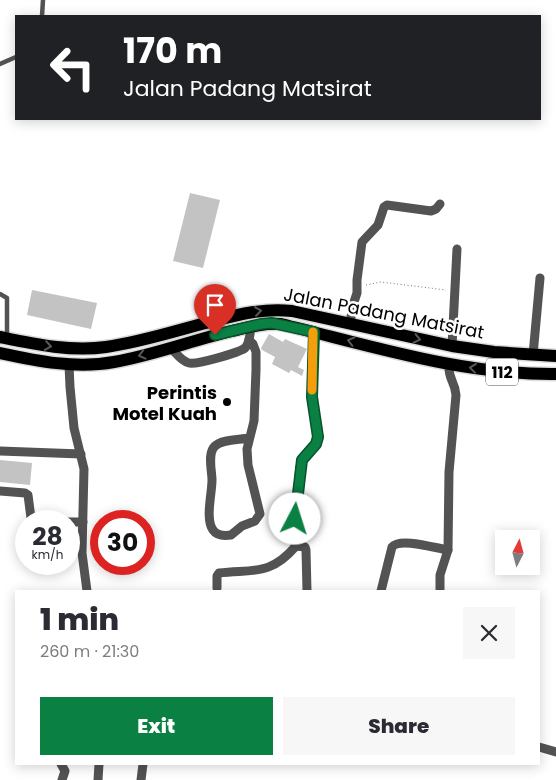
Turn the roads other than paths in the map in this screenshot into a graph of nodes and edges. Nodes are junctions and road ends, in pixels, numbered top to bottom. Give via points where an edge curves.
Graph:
1 (43, 0) edge
2 (42, 15) edge
3 (15, 57) edge
4 (0, 64) edge
5 (440, 204) dead end
6 (457, 250) dead end
7 (540, 278) dead end
8 (0, 294) edge
9 (350, 323) junction
10 (252, 326) junction
11 (314, 332) junction
12 (3, 338) edge
13 (249, 340) junction
14 (452, 346) junction
15 (171, 348) junction
16 (0, 354) edge
17 (533, 354) junction
18 (556, 356) edge
19 (69, 365) junction
20 (449, 365) junction
21 (556, 374) edge
22 (249, 438) junction
23 (0, 451) edge
24 (80, 454) junction
25 (0, 491) edge
26 (30, 510) edge
27 (83, 522) joint
28 (296, 546) junction
29 (448, 550) junction
30 (217, 588) dead end
31 (87, 590) edge
32 (307, 590) edge
33 (381, 590) edge
34 (440, 590) edge
35 (540, 747) edge
36 (556, 752) edge
37 (62, 765) edge
38 (99, 765) edge
39 (143, 765) edge
40 (62, 780) edge
41 (98, 780) edge
42 (141, 780) edge

1 - 2 lane
3 - 4 lane
5 - 9 street via 431,211 384,207 378,225 362,242
6 - 14 street
7 - 17 street
8 - 12 lane via 7,298
12 -> 9 main road, Jalan Padang Matsirat / 112 via 53,347 103,348 248,312 276,309
9 -> 14 main road, Jalan Padang Matsirat / 112
10 - 11 main road, Jalan Padang Matsirat / 112 via 276,324
10 - 13 street
10 - 15 main road, Jalan Padang Matsirat / 112
20 -> 11 main road, Jalan Padang Matsirat / 112
11 - 28 street via 312,397 318,437 300,467 293,538
13 - 15 street via 236,353 194,364 187,363
13 - 22 street via 256,352 254,421
14 - 17 main road, Jalan Padang Matsirat / 112
14 - 20 main road
15 -> 19 main road, Jalan Padang Matsirat / 112 via 116,362
16 - 19 main road, Jalan Padang Matsirat / 112
17 - 18 main road, Jalan Padang Matsirat / 112
19 - 24 street via 72,414
21 -> 20 main road, Jalan Padang Matsirat / 112 via 513,373
20 - 29 street via 448,376 456,387 456,395 449,472
22 - 22 street via 217,444 213,448 210,526 218,535 230,535 255,521 260,514 248,465
23 - 24 street
24 - 27 street via 84,469
25 - 26 street via 25,493
27 - 31 street via 82,553
28 - 30 street via 285,559 269,568 219,573
28 - 32 street via 306,550
29 - 33 street via 397,542 392,547
29 - 34 street via 440,574
35 - 36 street
37 - 40 street via 65,770
38 - 41 street
39 - 42 street

